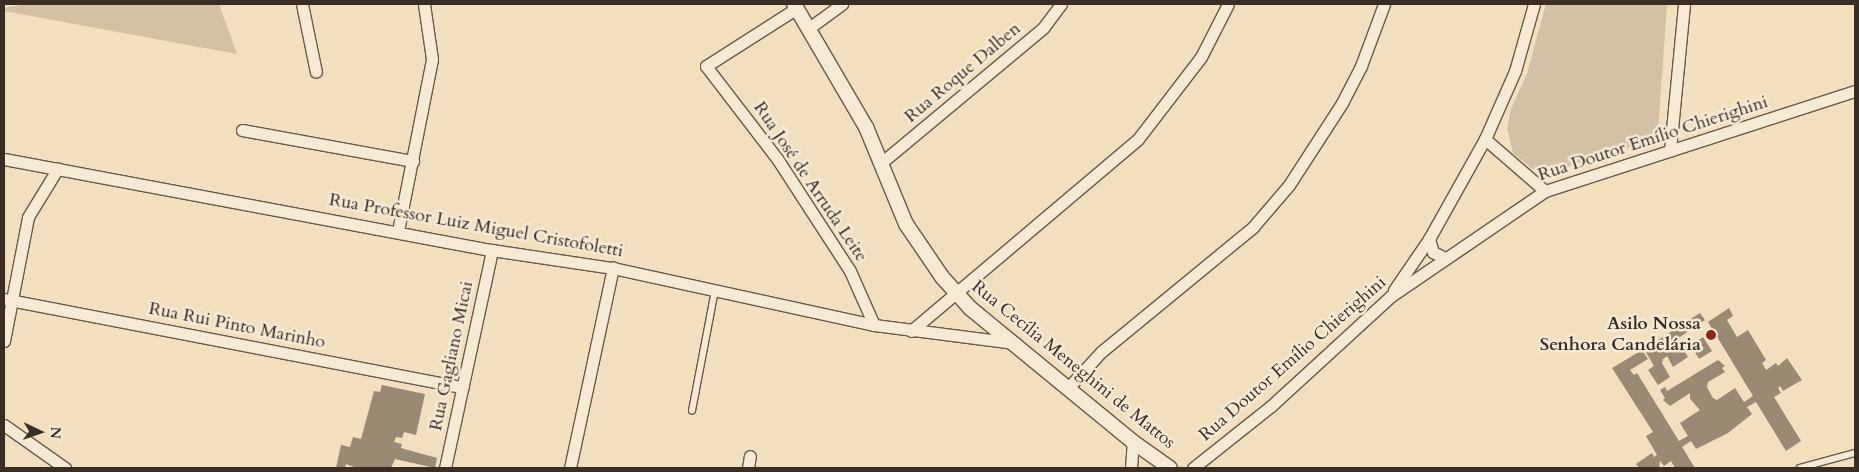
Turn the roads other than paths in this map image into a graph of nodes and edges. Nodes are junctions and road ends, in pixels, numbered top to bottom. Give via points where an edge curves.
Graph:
1 (302, 4) edge
2 (424, 4) edge
3 (842, 4) edge
4 (1061, 4) edge
5 (1228, 4) edge
6 (1384, 4) edge
7 (1534, 4) edge
8 (1684, 4) edge
9 (795, 6) edge
10 (809, 28) junction
11 (316, 72) dead end
12 (1855, 91) edge
13 (242, 130) dead end
14 (1485, 139) junction
15 (1670, 150) junction
16 (4, 159) edge
17 (413, 161) junction
18 (881, 163) junction
19 (58, 168) junction
20 (1545, 191) junction
21 (398, 230) junction
22 (1429, 239) junction
23 (492, 250) junction
24 (1445, 258) junction
25 (613, 268) junction
26 (716, 290) junction
27 (955, 292) junction
28 (1391, 296) junction
29 (7, 299) edge
30 (874, 325) junction
31 (911, 331) junction
32 (4, 341) edge
33 (1016, 343) junction
34 (463, 387) junction
35 (1068, 388) junction
36 (692, 410) dead end
37 (4, 424) edge
38 (1133, 442) junction
39 (1855, 453) edge
40 (750, 456) dead end
41 (65, 468) edge
42 (446, 468) edge
43 (570, 468) edge
44 (748, 468) edge
45 (1131, 468) edge
46 (1170, 468) edge
47 (1192, 468) edge
48 (1800, 468) edge

1 - 11 street
2 - 17 street via 432,59
3 - 10 street
4 - 18 street, Rua Roque Dalben via 1043,28
5 - 27 street via 1201,57 1138,139
6 - 35 street via 1364,59 1342,103 1289,185 1253,227 1101,352
7 - 14 street via 1515,71
8 - 15 street
9 - 10 street, Rua Cecília Meneghini de Mattos
9 - 30 street, Rua José de Arruda Leite via 706,66 778,160 850,271
10 - 18 street, Rua Cecília Meneghini de Mattos via 866,127
12 - 15 street, Rua Doutor Emílio Chierighini
13 - 17 street
14 - 20 street
14 - 22 street
15 - 20 street, Rua Doutor Emílio Chierighini
16 - 19 street, Rua Professor Luiz Miguel Cristofoletti
17 - 21 street
18 - 27 street, Rua Cecília Meneghini de Mattos via 906,224
19 - 21 street, Rua Professor Luiz Miguel Cristofoletti
19 - 29 street via 28,216
20 - 24 street, Rua Doutor Emílio Chierighini
21 - 23 street, Rua Professor Luiz Miguel Cristofoletti
22 - 24 street via 1433,252
22 - 28 street
23 - 25 street, Rua Professor Luiz Miguel Cristofoletti
23 - 34 street, Rua Gagliano Micai
24 - 28 street, Rua Doutor Emílio Chierighini
25 - 26 street, Rua Professor Luiz Miguel Cristofoletti
25 - 43 street
26 - 30 street, Rua Professor Luiz Miguel Cristofoletti
26 - 36 lane
27 - 31 street
27 - 33 street, Rua Cecília Meneghini de Mattos
28 - 47 street, Rua Doutor Emílio Chierighini via 1271,406
29 - 32 street
29 - 34 street, Rua Rui Pinto Marinho
30 - 31 street, Rua Professor Luiz Miguel Cristofoletti
31 - 33 street, Rua Professor Luiz Miguel Cristofoletti
33 - 35 street, Rua Cecília Meneghini de Mattos
34 - 42 street, Rua Gagliano Micai
35 - 38 street, Rua Cecília Meneghini de Mattos
37 - 41 street
38 - 45 street
38 - 46 street, Rua Cecília Meneghini de Mattos
39 - 48 lane
40 - 44 street

